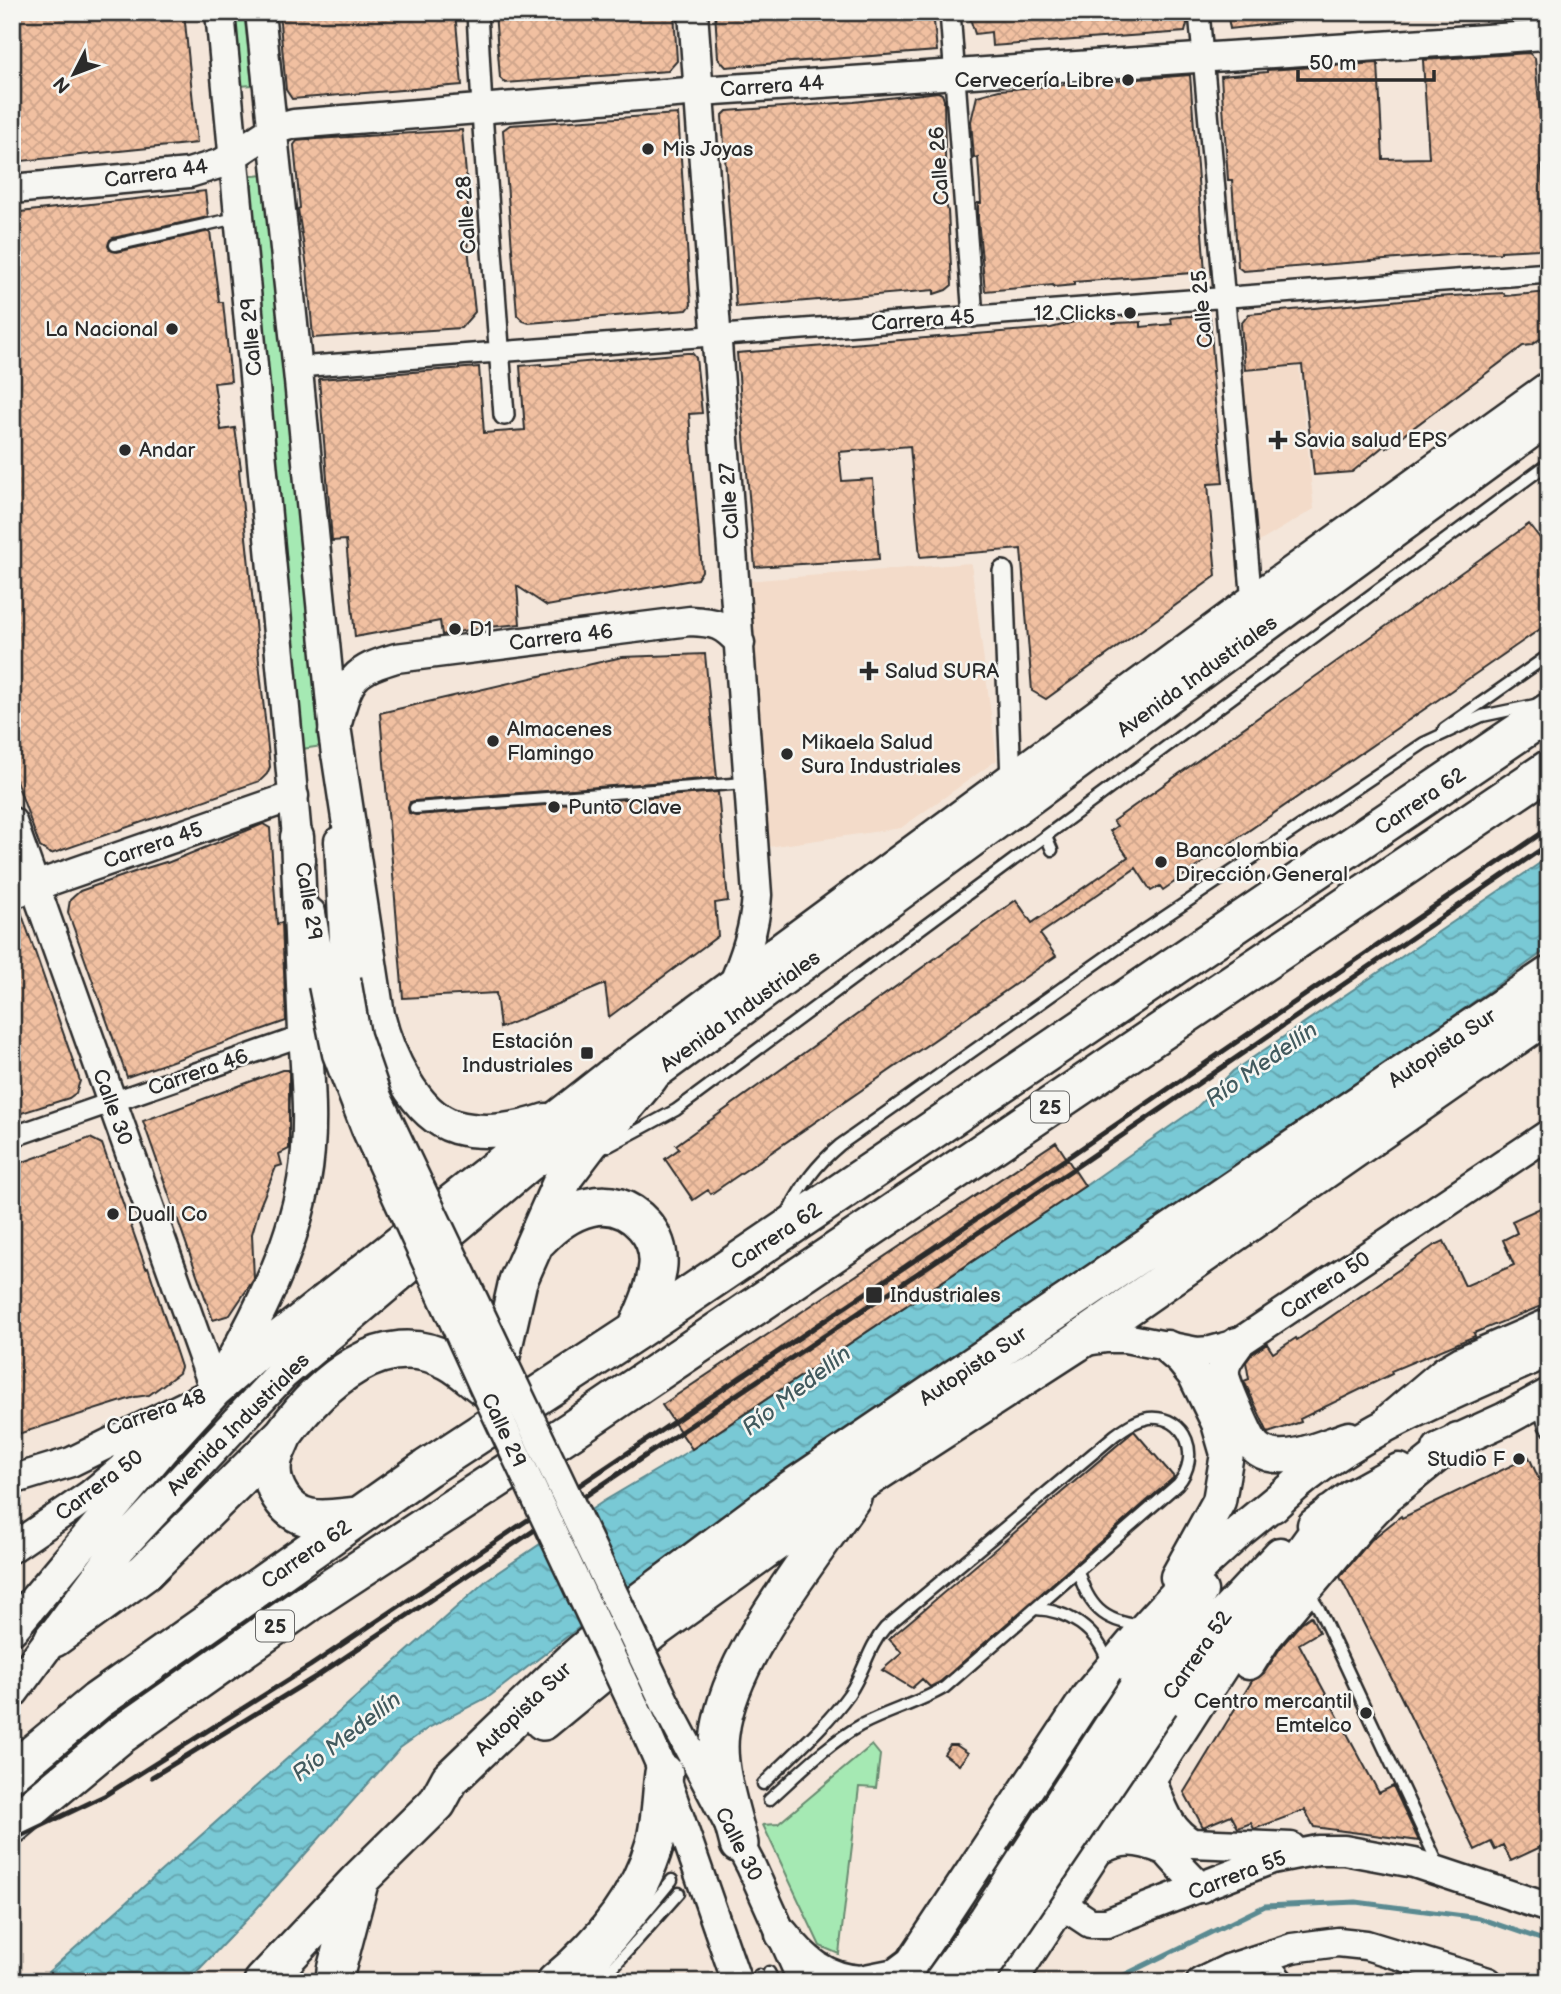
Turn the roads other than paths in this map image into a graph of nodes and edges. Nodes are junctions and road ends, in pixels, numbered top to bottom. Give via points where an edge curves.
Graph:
1 (220, 12) edge
2 (260, 12) edge
3 (477, 12) edge
4 (693, 12) edge
5 (950, 12) edge
6 (1199, 12) edge
7 (1529, 12) edge
8 (1547, 38) edge
9 (1204, 58) junction
10 (955, 74) junction
11 (700, 91) junction
12 (482, 107) junction
13 (272, 130) junction
14 (234, 157) junction
15 (12, 189) edge
16 (240, 217) junction
17 (115, 245) dead end
18 (1549, 273) edge
19 (1224, 298) junction
20 (973, 317) junction
21 (718, 336) junction
22 (499, 352) junction
23 (298, 367) junction
24 (1549, 388) edge
25 (504, 415) dead end
26 (1549, 418) edge
27 (1549, 463) edge
28 (1003, 570) dead end
29 (1251, 602) junction
30 (740, 643) junction
31 (1549, 655) edge
32 (1549, 702) edge
33 (1549, 712) edge
34 (335, 733) junction
35 (1424, 743) junction
36 (1488, 755) junction
37 (1549, 769) edge
38 (1011, 780) junction
39 (749, 783) junction
40 (294, 796) junction
41 (415, 808) dead end
42 (12, 822) edge
43 (1046, 836) junction
44 (297, 837) junction
45 (1052, 850) dead end
46 (24, 890) edge
47 (1277, 953) junction
48 (1549, 976) edge
49 (335, 982) junction
50 (732, 987) junction
51 (1549, 988) edge
52 (1549, 1013) edge
53 (1475, 1025) junction
54 (305, 1035) junction
55 (649, 1077) junction
56 (112, 1102) junction
57 (560, 1114) junction
58 (1549, 1134) edge
59 (12, 1137) edge
60 (599, 1152) dead end
61 (774, 1238) junction
62 (535, 1243) junction
63 (1549, 1323) edge
64 (636, 1331) junction
65 (1076, 1343) junction
66 (1237, 1344) junction
67 (1167, 1347) junction
68 (1549, 1350) edge
69 (496, 1363) junction
70 (215, 1391) junction
71 (1546, 1407) edge
72 (1377, 1430) junction
73 (283, 1435) junction
74 (1458, 1439) junction
75 (12, 1461) edge
76 (12, 1480) edge
77 (863, 1481) junction
78 (1286, 1493) junction
79 (359, 1516) junction
80 (12, 1548) edge
81 (1078, 1571) junction
82 (1308, 1585) junction
83 (1035, 1609) junction
84 (1147, 1626) junction
85 (13, 1627) edge
86 (54, 1638) junction
87 (1110, 1669) junction
88 (12, 1692) edge
89 (668, 1709) joint
90 (1183, 1722) junction
91 (643, 1725) joint
92 (12, 1772) edge
93 (664, 1773) junction
94 (763, 1784) dead end
95 (1147, 1795) junction
96 (769, 1800) dead end
97 (437, 1803) junction
98 (12, 1825) edge
99 (739, 1844) junction
100 (1164, 1850) junction
101 (1318, 1850) junction
102 (1095, 1852) junction
103 (985, 1853) junction
104 (1442, 1873) junction
105 (360, 1879) junction
106 (672, 1880) dead end
107 (1201, 1888) junction
108 (679, 1893) dead end
109 (1061, 1905) junction
110 (1549, 1908) edge
111 (782, 1934) junction
112 (1264, 1957) junction
113 (910, 1973) edge
114 (760, 1978) edge
115 (263, 1982) edge
116 (335, 1982) edge
117 (556, 1982) edge
118 (588, 1982) edge
119 (600, 1982) edge
120 (803, 1982) edge
121 (861, 1982) edge
122 (940, 1982) edge
123 (975, 1982) edge
124 (1010, 1982) edge
125 (1201, 1982) edge
126 (1285, 1982) edge
127 (1488, 1982) edge

1 - 14 street, Calle 29
2 - 13 street, Calle 29
3 - 12 street, Calle 28
4 - 11 street, Calle 27
5 - 10 street, Calle 26
6 - 9 street, Calle 25
7 - 8 street
8 - 9 street, Carrera 44
9 - 10 street, Carrera 44
9 - 19 street, Calle 25
10 - 11 street, Carrera 44
10 - 20 street, Calle 26
11 - 12 street, Carrera 44
11 - 21 street, Calle 27
12 - 13 street, Carrera 44 via 294,124
12 - 22 street, Calle 28
13 - 14 street, Carrera 44
13 - 23 street, Calle 29
14 - 15 street, Carrera 44 via 189,173
14 - 16 street, Calle 29
16 - 17 lane
16 - 40 street, Calle 29
18 - 19 street, Carrera 45
19 - 20 street, Carrera 45
19 - 29 street, Calle 25
20 - 21 street, Carrera 45
21 - 22 street, Carrera 45
21 - 30 street, Calle 27
22 - 23 street, Carrera 45
22 - 25 street, Calle 28
23 - 34 street, Calle 29
24 - 29 main road, Avenida Industriales
26 - 55 main road, Avenida Industriales
27 - 43 lane
28 - 38 street
29 - 38 main road, Avenida Industriales
30 - 34 street, Carrera 46 via 727,628 690,621 396,658 358,674 344,697
30 - 39 street, Calle 27
31 - 35 lane
32 - 35 lane via 1482,716
33 - 36 highway, Carrera 62 / 25
34 - 49 street, Calle 29
34 - 57 main road via 378,1015 400,1073 419,1100 455,1126 508,1130
35 - 61 lane via 1125,944 839,1145 804,1181
36 - 47 highway
36 - 61 highway, Carrera 62 / 25
37 - 47 highway, Carrera 62 / 25
38 - 50 main road, Avenida Industriales
39 - 41 lane
39 - 50 street, Calle 27 via 756,918
40 - 44 street, Calle 29
40 - 46 street, Carrera 45
42 - 46 street, Calle 30
43 - 45 lane
43 - 60 lane via 676,1110
44 - 49 street, Calle 29
44 - 54 main road
46 - 56 street, Calle 30
47 - 98 highway, Carrera 62 / 25 via 308,1603 119,1736
48 - 53 highway, Autopista Sur
49 - 69 street, Calle 29, bridge via 377,1097
50 - 57 main road, Avenida Industriales
51 - 53 highway
52 - 65 highway, Autopista Sur
53 - 97 highway, Autopista Sur via 789,1491 655,1591 575,1659 450,1779
54 - 56 street, Carrera 46
54 - 70 main road via 310,1122 296,1219 249,1330
55 - 62 highway via 590,1142
55 - 86 main road, Avenida Industriales via 528,1166 282,1374 120,1547
56 - 59 street, Carrera 46
56 - 70 street, Calle 30
57 - 70 main road, Avenida Industriales
58 - 66 street, Carrera 50
61 - 64 highway, Carrera 62 / 25
62 - 64 highway via 558,1221 582,1209 617,1206 636,1216 653,1238 658,1264 648,1306
62 - 69 highway via 524,1265
63 - 72 street, Carrera 52 via 1444,1371
64 - 79 highway, Carrera 62 / 25
65 - 67 street, Carrera 50 via 1125,1338
65 - 77 highway, Autopista Sur
66 - 67 street, Carrera 50 via 1211,1351
66 - 72 main road via 1223,1374 1257,1449 1268,1455 1294,1454
67 - 84 main road via 1195,1376 1227,1454 1219,1501
68 - 72 main road, Carrera 52
69 - 73 highway via 450,1362 426,1352 401,1350 378,1354 339,1376
69 - 89 street, Calle 29, bridge
69 - 91 street, Calle 29, bridge
70 - 75 street, Carrera 48
70 - 76 street, Carrera 48 via 71,1462
70 - 80 street, Carrera 50 via 91,1494
70 - 85 main road, Avenida Industriales
71 - 74 main road, Carrera 52
72 - 78 main road, Carrera 52
73 - 79 highway via 272,1476 278,1494 290,1508 307,1518
73 - 86 highway via 145,1572
74 - 82 main road via 1387,1496
74 - 90 main road, Carrera 52 via 1379,1480 1330,1512 1243,1591 1205,1640
77 - 97 highway, Autopista Sur via 652,1631 461,1792
77 - 99 highway via 738,1673 719,1734
78 - 84 main road via 1203,1565
78 - 122 main road, Carrera 52, bridge via 1212,1576
79 - 92 highway, Carrera 62 / 25 via 97,1701
81 - 83 lane
81 - 84 lane via 1094,1606 1104,1614 1115,1621
81 - 94 lane via 1187,1474 1190,1448 1175,1426 1152,1418 1129,1425 885,1628 840,1706
82 - 90 main road
82 - 104 lane via 1306,1589
83 - 87 lane via 1072,1617 1104,1651
83 - 96 lane via 944,1688 859,1726
84 - 87 main road
85 - 86 street
86 - 88 main road, Avenida Industriales
87 - 103 main road via 1066,1727
89 - 99 street, Calle 30
90 - 95 main road
90 - 123 main road, Carrera 52, bridge
91 - 93 street, Calle 30
93 - 114 street, Calle 30
93 - 117 highway via 655,1842 635,1890 620,1917
95 - 100 street via 1150,1831
95 - 101 street via 1181,1837 1192,1843
95 - 102 main road
97 - 105 highway, Autopista Sur
99 - 111 street, Calle 30
100 - 102 street via 1119,1841
100 - 107 street
101 - 104 street, Carrera 55 via 1387,1857
101 - 107 street, Carrera 55 via 1272,1859
102 - 109 main road
103 - 109 street, Carrera 55
103 - 113 main road
104 - 110 street, Carrera 55
105 - 115 highway, Autopista Sur
105 - 116 highway
106 - 118 lane
107 - 109 street, Carrera 55 via 1107,1923 1090,1923
108 - 119 lane
109 - 124 main road
111 - 120 street, Calle 30
111 - 121 main road via 821,1972
112 - 125 street
112 - 126 street
112 - 127 street via 1350,1942
113 - 121 main road

